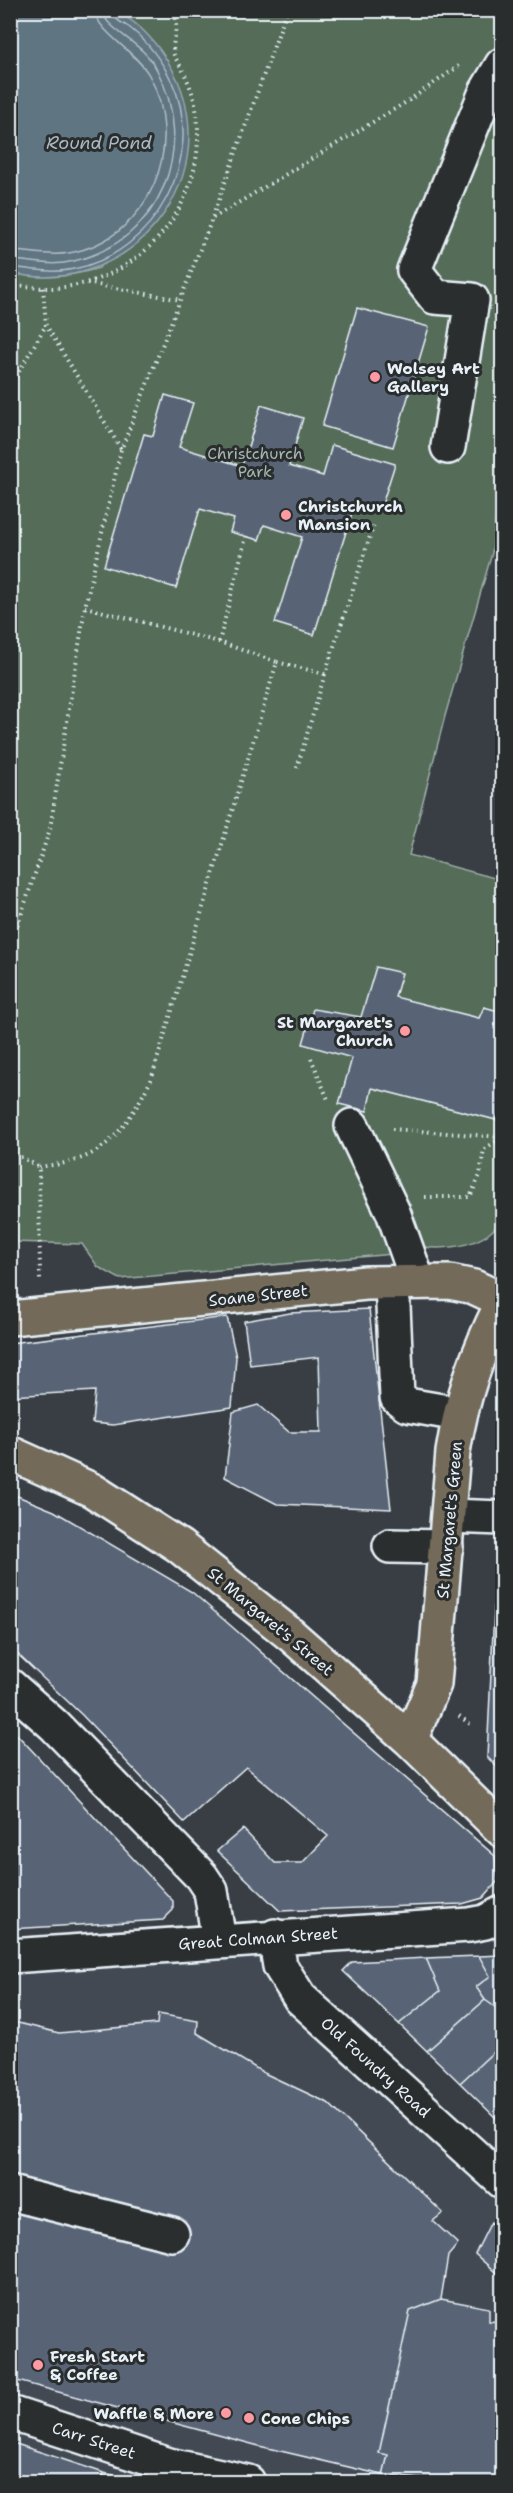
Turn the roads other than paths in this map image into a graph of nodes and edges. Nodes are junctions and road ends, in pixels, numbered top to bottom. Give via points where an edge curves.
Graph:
1 (502, 64) edge
2 (448, 447) dead end
3 (352, 1126) road end
4 (405, 1282) junction
5 (502, 1302) edge
6 (10, 1318) edge
7 (459, 1414) junction
8 (10, 1453) edge
9 (502, 1518) edge
10 (447, 1532) junction
11 (390, 1546) dead end
12 (10, 1686) edge
13 (410, 1740) junction
14 (502, 1830) edge
15 (502, 1913) edge
16 (275, 1936) junction
17 (219, 1941) junction
18 (10, 1956) edge
19 (502, 2181) edge
20 (10, 2193) edge
21 (172, 2234) dead end
22 (10, 2413) edge
23 (248, 2482) edge

1 - 2 street via 486,92 414,270 435,297 472,300
3 - 4 street via 388,1200
4 - 5 main road, Soane Street via 450,1282 474,1287
4 - 6 main road, Soane Street
4 - 7 street via 397,1397 407,1405
5 - 7 main road, St Margaret's Green via 479,1351
7 - 10 main road, St Margaret's Green
8 - 13 main road, St Margaret's Street via 92,1490 179,1546 291,1635
9 - 10 street
10 - 11 street
10 - 13 main road, St Margaret's Green via 434,1684
12 - 17 street via 54,1725 201,1876 211,1891
13 - 14 main road, St Margaret's Street
15 - 16 street, Great Colman Street via 469,1925
16 - 17 street, Great Colman Street
16 - 19 street, Old Foundry Road via 280,1966 300,1998
17 - 18 street, Great Colman Street
20 - 21 street
22 - 23 street, Carr Street via 169,2465

